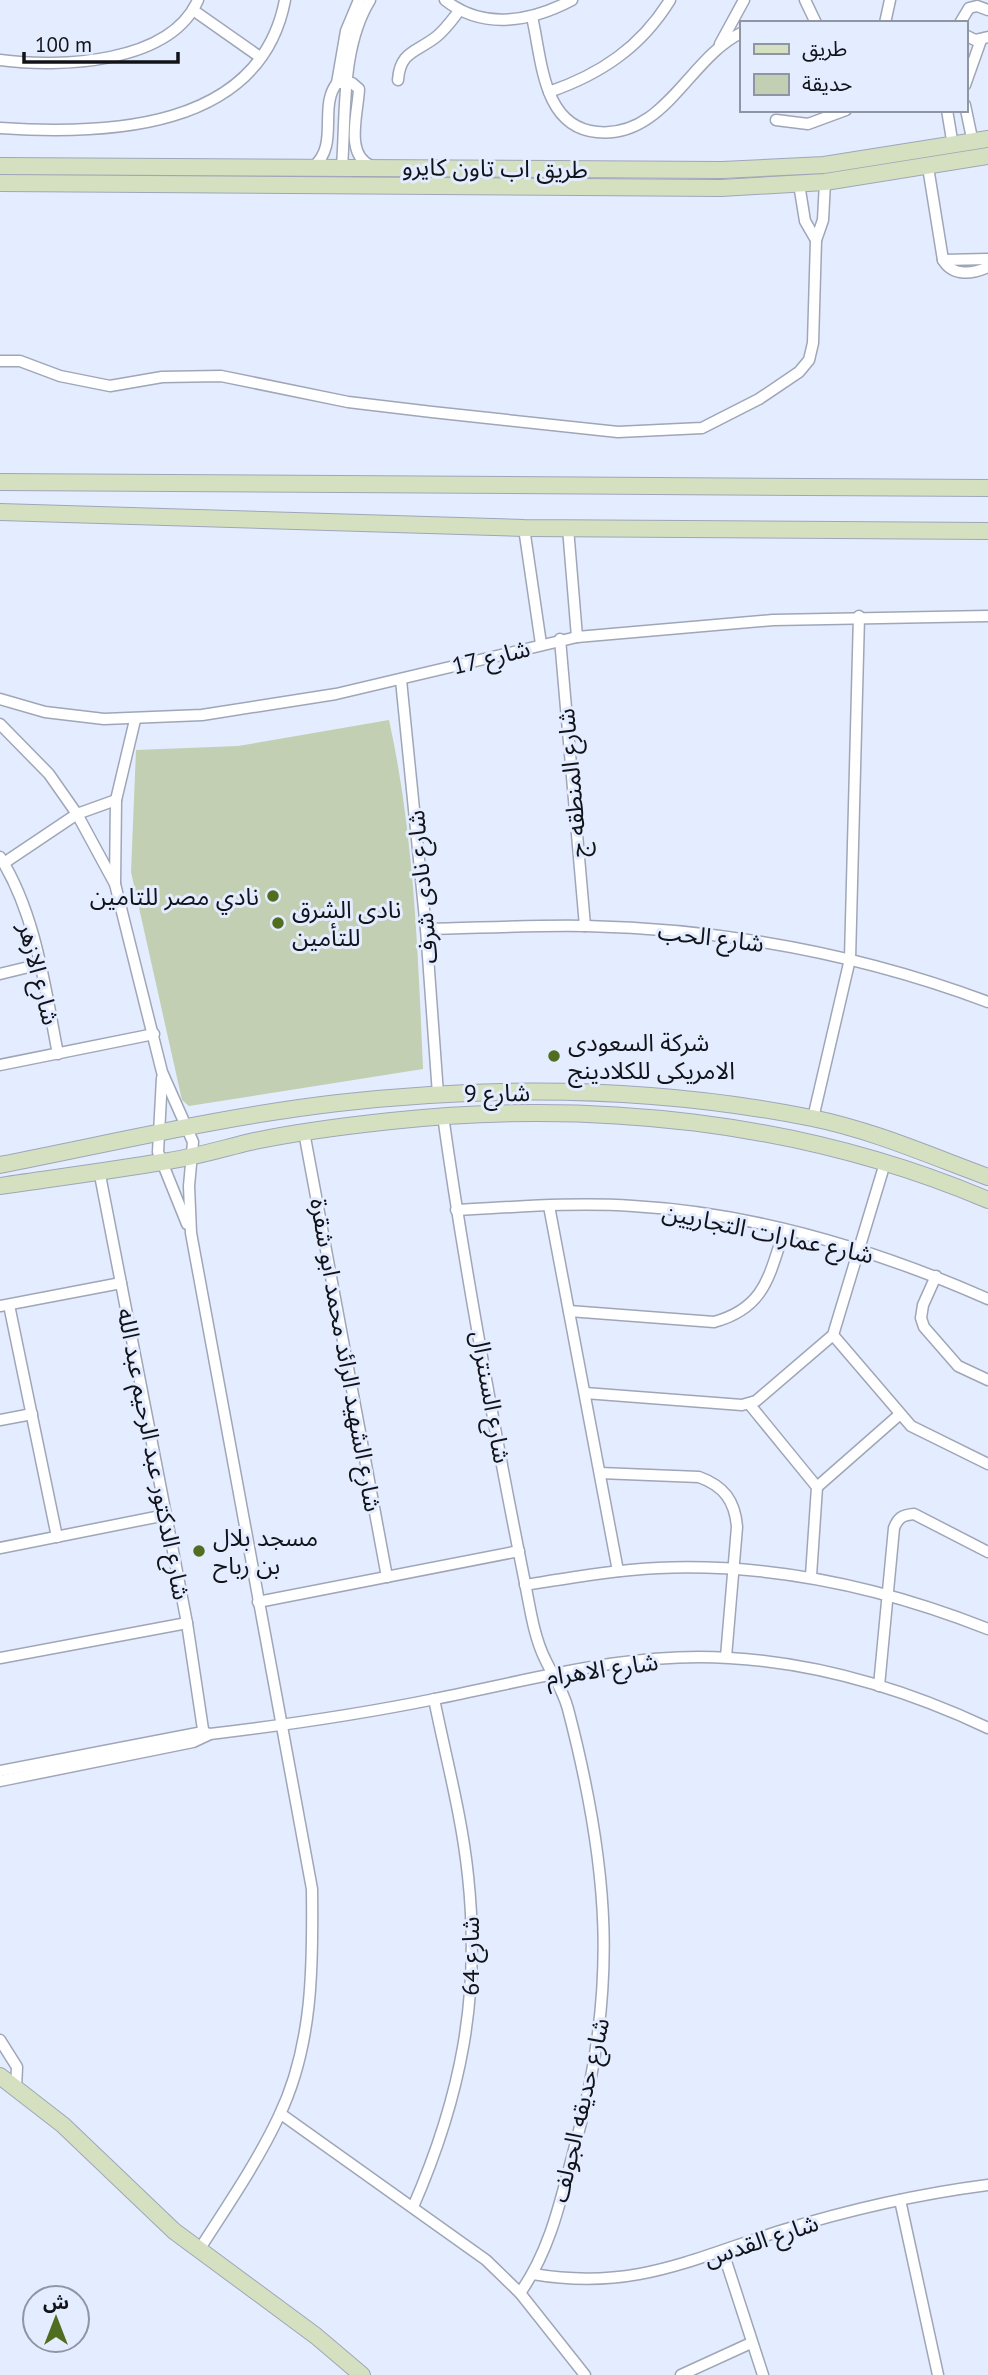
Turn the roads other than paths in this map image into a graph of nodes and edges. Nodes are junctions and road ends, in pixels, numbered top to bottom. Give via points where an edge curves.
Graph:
1 (285, 0) edge
2 (359, 0) edge
3 (370, 0) edge
4 (445, 0) edge
5 (572, 0) edge
6 (670, 0) edge
7 (744, 0) edge
8 (805, 0) edge
9 (890, 0) edge
10 (974, 3) edge
11 (195, 5) edge
12 (988, 10) edge
13 (459, 11) junction
14 (532, 17) junction
15 (815, 21) edge
16 (885, 21) edge
17 (960, 21) edge
18 (740, 34) edge
19 (984, 38) edge
20 (719, 46) junction
21 (260, 57) junction
22 (0, 60) edge
23 (398, 80) dead end
24 (967, 81) edge
25 (343, 83) junction
26 (550, 92) junction
27 (967, 110) edge
28 (841, 112) edge
29 (947, 112) edge
30 (776, 120) dead end
31 (0, 128) edge
32 (328, 139) junction
33 (350, 141) junction
34 (980, 141) edge
35 (953, 146) junction
36 (988, 156) edge
37 (0, 166) edge
38 (82, 166) junction
39 (207, 166) junction
40 (372, 166) junction
41 (313, 167) junction
42 (342, 167) junction
43 (928, 167) junction
44 (825, 181) junction
45 (4, 183) edge
46 (799, 184) junction
47 (135, 185) junction
48 (816, 240) junction
49 (988, 259) edge
50 (943, 260) junction
51 (988, 267) edge
52 (0, 361) edge
53 (0, 482) edge
54 (988, 488) edge
55 (0, 512) edge
56 (524, 528) junction
57 (568, 528) junction
58 (988, 531) edge
59 (859, 616) junction
60 (988, 616) edge
61 (577, 637) junction
62 (560, 639) junction
63 (541, 644) junction
64 (401, 680) junction
65 (0, 699) edge
66 (135, 720) junction
67 (0, 724) edge
68 (116, 800) junction
69 (77, 814) junction
70 (2, 860) edge
71 (115, 884) junction
72 (585, 926) junction
73 (426, 929) junction
74 (850, 959) junction
75 (41, 964) junction
76 (0, 974) edge
77 (988, 1002) edge
78 (154, 1034) junction
79 (58, 1054) junction
80 (0, 1065) edge
81 (162, 1072) junction
82 (438, 1094) junction
83 (289, 1110) junction
84 (443, 1116) junction
85 (813, 1118) junction
86 (188, 1129) junction
87 (304, 1132) junction
88 (159, 1134) junction
89 (282, 1136) junction
90 (192, 1156) junction
91 (163, 1162) junction
92 (885, 1163) junction
93 (0, 1165) edge
94 (99, 1171) junction
95 (988, 1177) edge
96 (0, 1186) edge
97 (988, 1199) edge
98 (549, 1206) junction
99 (456, 1210) junction
100 (784, 1231) junction
101 (191, 1233) junction
102 (860, 1249) junction
103 (936, 1276) junction
104 (121, 1283) junction
105 (988, 1299) edge
106 (4, 1306) edge
107 (569, 1311) junction
108 (833, 1335) junction
109 (988, 1380) edge
110 (585, 1393) junction
111 (750, 1405) junction
112 (32, 1414) junction
113 (899, 1415) junction
114 (0, 1420) edge
115 (988, 1464) edge
116 (600, 1473) junction
117 (817, 1487) junction
118 (166, 1515) junction
119 (57, 1536) junction
120 (0, 1548) edge
121 (519, 1551) junction
122 (988, 1552) edge
123 (733, 1568) junction
124 (618, 1571) junction
125 (811, 1576) junction
126 (387, 1577) junction
127 (525, 1584) junction
128 (887, 1593) junction
129 (258, 1602) junction
130 (187, 1623) junction
131 (988, 1629) edge
132 (726, 1657) junction
133 (0, 1658) edge
134 (553, 1674) junction
135 (879, 1686) junction
136 (434, 1699) junction
137 (281, 1726) junction
138 (988, 1727) edge
139 (206, 1735) junction
140 (1, 1774) edge
141 (0, 2040) edge
142 (0, 2076) edge
143 (16, 2088) junction
144 (281, 2114) junction
145 (988, 2185) edge
146 (900, 2200) junction
147 (413, 2207) junction
148 (199, 2250) junction
149 (723, 2252) junction
150 (533, 2274) junction
151 (520, 2292) junction
152 (751, 2343) junction
153 (362, 2375) edge
154 (585, 2375) edge
155 (681, 2375) edge
156 (763, 2375) edge
157 (937, 2375) edge

1 - 21 street via 276,31
2 - 25 street via 346,31
3 - 25 street via 354,34
4 - 13 street
5 - 14 street
6 - 26 street via 645,34 607,67
7 - 20 street
8 - 15 street
9 - 16 street
10 - 12 street
10 - 17 street
11 - 21 street
11 - 22 street via 155,42 132,52 75,61
13 - 14 street via 488,19
13 - 23 street via 439,35 407,53
14 - 26 street
18 - 20 street
19 - 24 street
20 - 26 street via 651,116 622,131 590,132 574,126 559,115
21 - 31 street via 221,93 162,120 115,129
25 - 32 street via 332,93
25 - 33 street
27 - 34 street
28 - 30 street via 808,124
29 - 35 street
32 - 33 street
32 - 41 street via 324,155
33 - 40 street via 358,157
33 - 42 street
34 - 35 main road, طريق اب تاون كايرو
34 - 43 main road
35 - 40 main road, طريق اب تاون كايرو via 824,164 734,170
36 - 43 main road, طريق اب تاون كايرو
37 - 38 main road, طريق اب تاون كايرو
38 - 39 main road, طريق اب تاون كايرو
38 - 45 main road via 77,173
39 - 41 main road, طريق اب تاون كايرو
39 - 47 main road via 144,174
40 - 42 main road, طريق اب تاون كايرو
41 - 42 main road, طريق اب تاون كايرو
43 - 44 main road, طريق اب تاون كايرو
43 - 50 street
44 - 46 main road, طريق اب تاون كايرو
44 - 48 street via 823,220
45 - 47 main road, طريق اب تاون كايرو
46 - 47 main road, طريق اب تاون كايرو via 721,188
46 - 48 street via 805,221
48 - 52 street via 809,360 759,399 691,430 618,432 380,406 221,376 100,385 20,361
49 - 50 street
50 - 51 street via 963,273
53 - 54 main road
55 - 56 main road
56 - 57 main road
56 - 63 street
57 - 58 main road
57 - 61 street
59 - 60 street, شارع 17
59 - 61 street, شارع 17
59 - 74 street
61 - 62 street, شارع 17
62 - 63 street, شارع 17
62 - 72 street, شارع المنطقه ج
63 - 64 street, شارع 17
64 - 66 street, شارع 17 via 269,706
64 - 73 street, شارع نادى شرف
65 - 66 street, شارع 17 via 72,716
66 - 68 street
67 - 69 street via 49,775
68 - 69 street
68 - 71 street
69 - 70 street
69 - 71 street
70 - 75 street, شارع الازهر
71 - 78 street
72 - 73 street, شارع الحب
72 - 74 street, شارع الحب via 696,934
73 - 82 street, شارع نادى شرف
74 - 77 street, شارع الحب
74 - 85 street
75 - 76 street
75 - 79 street, شارع الازهر
78 - 79 street
78 - 81 street
79 - 80 street
81 - 86 street
81 - 88 street
82 - 83 main road, شارع 9
82 - 85 main road, شارع 9 via 521,1091 655,1096
83 - 86 main road, شارع 9
83 - 89 main road via 280,1123
84 - 87 main road, شارع 9
84 - 92 main road, شارع 9 via 538,1113 680,1121 783,1136
84 - 99 street, شارع السنترال
85 - 95 main road, شارع 9
86 - 88 main road, شارع 9
86 - 90 street
87 - 89 main road, شارع 9
87 - 126 street, شارع الشهيد الرائد محمد ابو شقرة
88 - 91 street via 157,1146
88 - 93 main road, شارع 9
89 - 90 main road, شارع 9
90 - 91 main road, شارع 9
90 - 101 street
91 - 94 main road, شارع 9
91 - 101 street
92 - 97 main road, شارع 9
92 - 102 street
94 - 96 main road, شارع 9
94 - 104 street, شارع الدكتور عبد الرحيم عبد الله
98 - 99 street, شارع عمارات التجاريين
98 - 100 street, شارع عمارات التجاريين via 662,1209
98 - 107 street
99 - 121 street, شارع السنترال
100 - 102 street, شارع عمارات التجاريين
100 - 107 street via 765,1287 756,1300 729,1318 713,1322
101 - 129 street
102 - 103 street, شارع عمارات التجاريين
102 - 108 street
103 - 105 street, شارع عمارات التجاريين
103 - 109 street via 923,1305 920,1318 924,1327 958,1366
104 - 106 street
104 - 118 street, شارع الدكتور عبد الرحيم عبد الله
106 - 112 street
107 - 110 street
108 - 111 street
108 - 113 street
110 - 111 street
110 - 116 street
111 - 117 street
112 - 114 street
112 - 119 street
113 - 115 street via 911,1426
113 - 117 street
116 - 123 street via 699,1477 713,1482 735,1509
116 - 124 street
117 - 125 street
118 - 119 street
118 - 130 street, شارع الدكتور عبد الرحيم عبد الله
119 - 120 street
121 - 126 street
121 - 127 street, شارع السنترال
122 - 128 street via 914,1514 905,1514 894,1528
123 - 124 street
123 - 125 street
123 - 132 street
124 - 127 street
125 - 128 street
126 - 129 street
127 - 134 street, شارع السنترال via 539,1643
128 - 131 street
128 - 135 street
129 - 137 street
130 - 133 street
130 - 139 street, شارع الدكتور عبد الرحيم عبد الله
132 - 134 street, شارع الاهرام via 632,1662
132 - 135 street, شارع الاهرام via 820,1671
134 - 136 street, شارع الاهرام
134 - 150 street, شارع حديقه الجولف via 568,1707 594,1828 606,1948 595,2068 550,2239
135 - 138 street, شارع الاهرام
136 - 137 street, شارع الاهرام
136 - 147 street, شارع 64 via 468,1873 472,1987 453,2100
137 - 139 street, شارع الاهرام
137 - 144 street via 312,1889 305,2029
139 - 140 street, شارع الاهرام
141 - 143 street via 17,2067
142 - 143 main road
143 - 148 main road
144 - 147 street
144 - 148 street
145 - 146 street, شارع القدس
146 - 149 street, شارع القدس
146 - 157 street
147 - 151 street via 465,2243
148 - 153 main road
149 - 150 street, شارع القدس via 655,2274 611,2280
149 - 152 street
150 - 151 street, شارع حديقه الجولف
151 - 154 street
152 - 155 street
152 - 156 street

